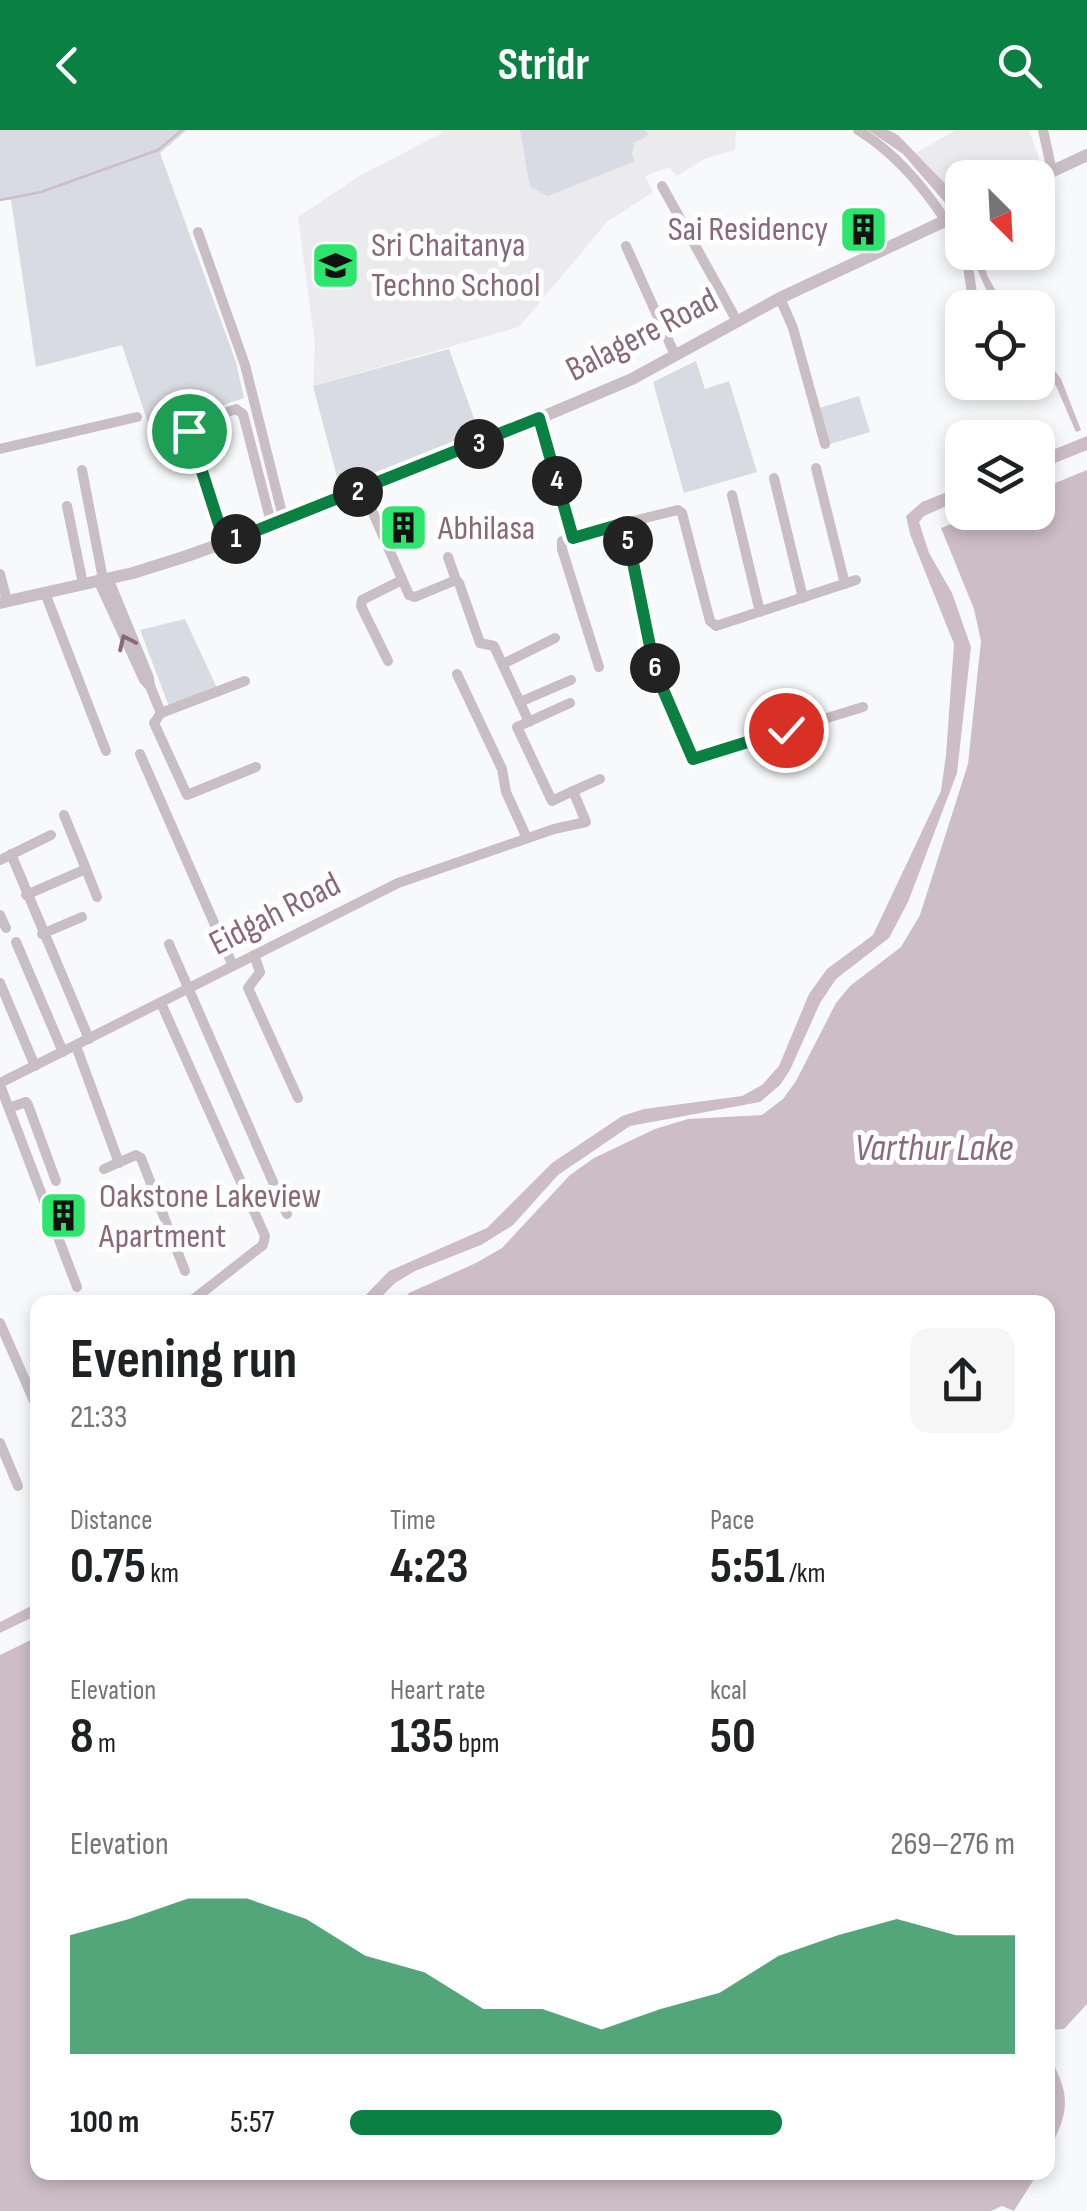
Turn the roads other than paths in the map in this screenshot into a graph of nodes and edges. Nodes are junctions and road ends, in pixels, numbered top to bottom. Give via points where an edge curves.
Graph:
1 (858, 130) edge
2 (1042, 130) edge
3 (1087, 155) edge
4 (1049, 160) edge
5 (1055, 170) edge
6 (662, 186) dead end
7 (945, 207) edge
8 (945, 221) edge
9 (198, 232) dead end
10 (626, 246) dead end
11 (780, 298) junction
12 (737, 320) junction
13 (675, 355) junction
14 (137, 417) dead end
15 (539, 418) junction
16 (825, 444) dead end
17 (0, 449) edge
18 (816, 468) dead end
19 (82, 470) dead end
20 (774, 478) dead end
21 (364, 490) junction
22 (732, 495) dead end
23 (67, 506) dead end
24 (625, 523) junction
25 (278, 524) junction
26 (573, 538) junction
27 (225, 543) junction
28 (448, 557) dead end
29 (0, 574) edge
30 (103, 579) junction
31 (402, 580) junction
32 (456, 580) junction
33 (84, 584) junction
34 (44, 593) junction
35 (803, 598) junction
36 (3, 602) edge
37 (760, 612) junction
38 (555, 638) dead end
39 (388, 661) dead end
40 (503, 664) junction
41 (598, 667) dead end
42 (456, 674) dead end
43 (571, 680) dead end
44 (245, 681) dead end
45 (520, 702) junction
46 (570, 703) dead end
47 (863, 706) dead end
48 (160, 713) junction
49 (529, 722) junction
50 (106, 750) dead end
51 (140, 754) dead end
52 (256, 767) dead end
53 (600, 779) dead end
54 (573, 792) junction
55 (64, 815) dead end
56 (50, 834) dead end
57 (527, 838) junction
58 (5, 857) edge
59 (86, 869) junction
60 (26, 895) junction
61 (97, 896) dead end
62 (0, 914) edge
63 (82, 917) dead end
64 (6, 928) dead end
65 (42, 934) junction
66 (16, 942) dead end
67 (170, 944) dead end
68 (254, 956) junction
69 (233, 966) junction
70 (0, 983) edge
71 (189, 988) junction
72 (161, 1003) junction
73 (89, 1039) junction
74 (76, 1046) junction
75 (63, 1052) junction
76 (35, 1066) junction
77 (0, 1084) edge
78 (298, 1098) dead end
79 (9, 1108) junction
80 (119, 1162) junction
81 (104, 1169) dead end
82 (56, 1181) dead end
83 (286, 1214) dead end
84 (185, 1271) dead end
85 (77, 1287) dead end
86 (199, 1295) edge
87 (1, 1327) edge
88 (30, 1392) edge
89 (0, 1443) edge
90 (18, 1486) dead end

1 - 7 street
2 - 4 street
3 - 5 street
6 - 12 street
8 - 11 street, Balagere Road
9 - 25 street via 245,365
10 - 13 street
11 - 12 street, Balagere Road
11 - 16 street
12 - 13 street, Balagere Road
13 - 15 street, Balagere Road
14 - 17 street
15 - 21 street, Balagere Road
15 - 26 street
18 - 35 street via 850,582
19 - 30 street
20 - 35 street
21 - 25 street, Balagere Road
21 - 31 street
22 - 37 street
23 - 33 street
24 - 26 street
24 - 37 street via 678,510 710,622 719,626
24 - 47 street via 655,671 693,759
25 - 27 street, Balagere Road
25 - 27 street via 236,409 201,422 188,435
26 - 41 street via 561,544
27 - 30 street, Balagere Road
28 - 32 street
29 - 36 street
30 - 33 street, Balagere Road
30 - 48 street
31 - 32 street via 415,597
31 - 39 street via 362,600
32 - 40 street via 480,642 494,646
33 - 34 street, Balagere Road
34 - 36 street, Balagere Road
34 - 50 street
35 - 37 street
38 - 40 street
40 - 45 street
42 - 57 street
43 - 45 street
44 - 48 street
45 - 49 street
46 - 49 street
48 - 52 street via 154,723 185,794
49 - 54 street via 518,727 552,801
51 - 69 street
53 - 54 street
54 - 57 street, Eidgah Road via 586,822
55 - 59 street
56 - 58 street
57 - 68 street, Eidgah Road via 398,883
58 - 60 street
59 - 60 street
59 - 61 street
60 - 65 street
62 - 64 street
63 - 65 street
65 - 73 street
66 - 75 street
67 - 71 street
68 - 69 street, Eidgah Road
68 - 78 street via 260,968 248,988
69 - 71 street, Eidgah Road
70 - 76 street
71 - 72 street, Eidgah Road
71 - 83 street
72 - 73 street, Eidgah Road
72 - 86 street via 264,1236 262,1245
73 - 74 street, Eidgah Road
74 - 75 street, Eidgah Road
74 - 80 street
75 - 76 street, Eidgah Road
76 - 77 street, Eidgah Road
77 - 79 street
79 - 82 street via 28,1105
79 - 85 street
80 - 81 street
80 - 84 street via 141,1158
87 - 88 street
89 - 90 street

